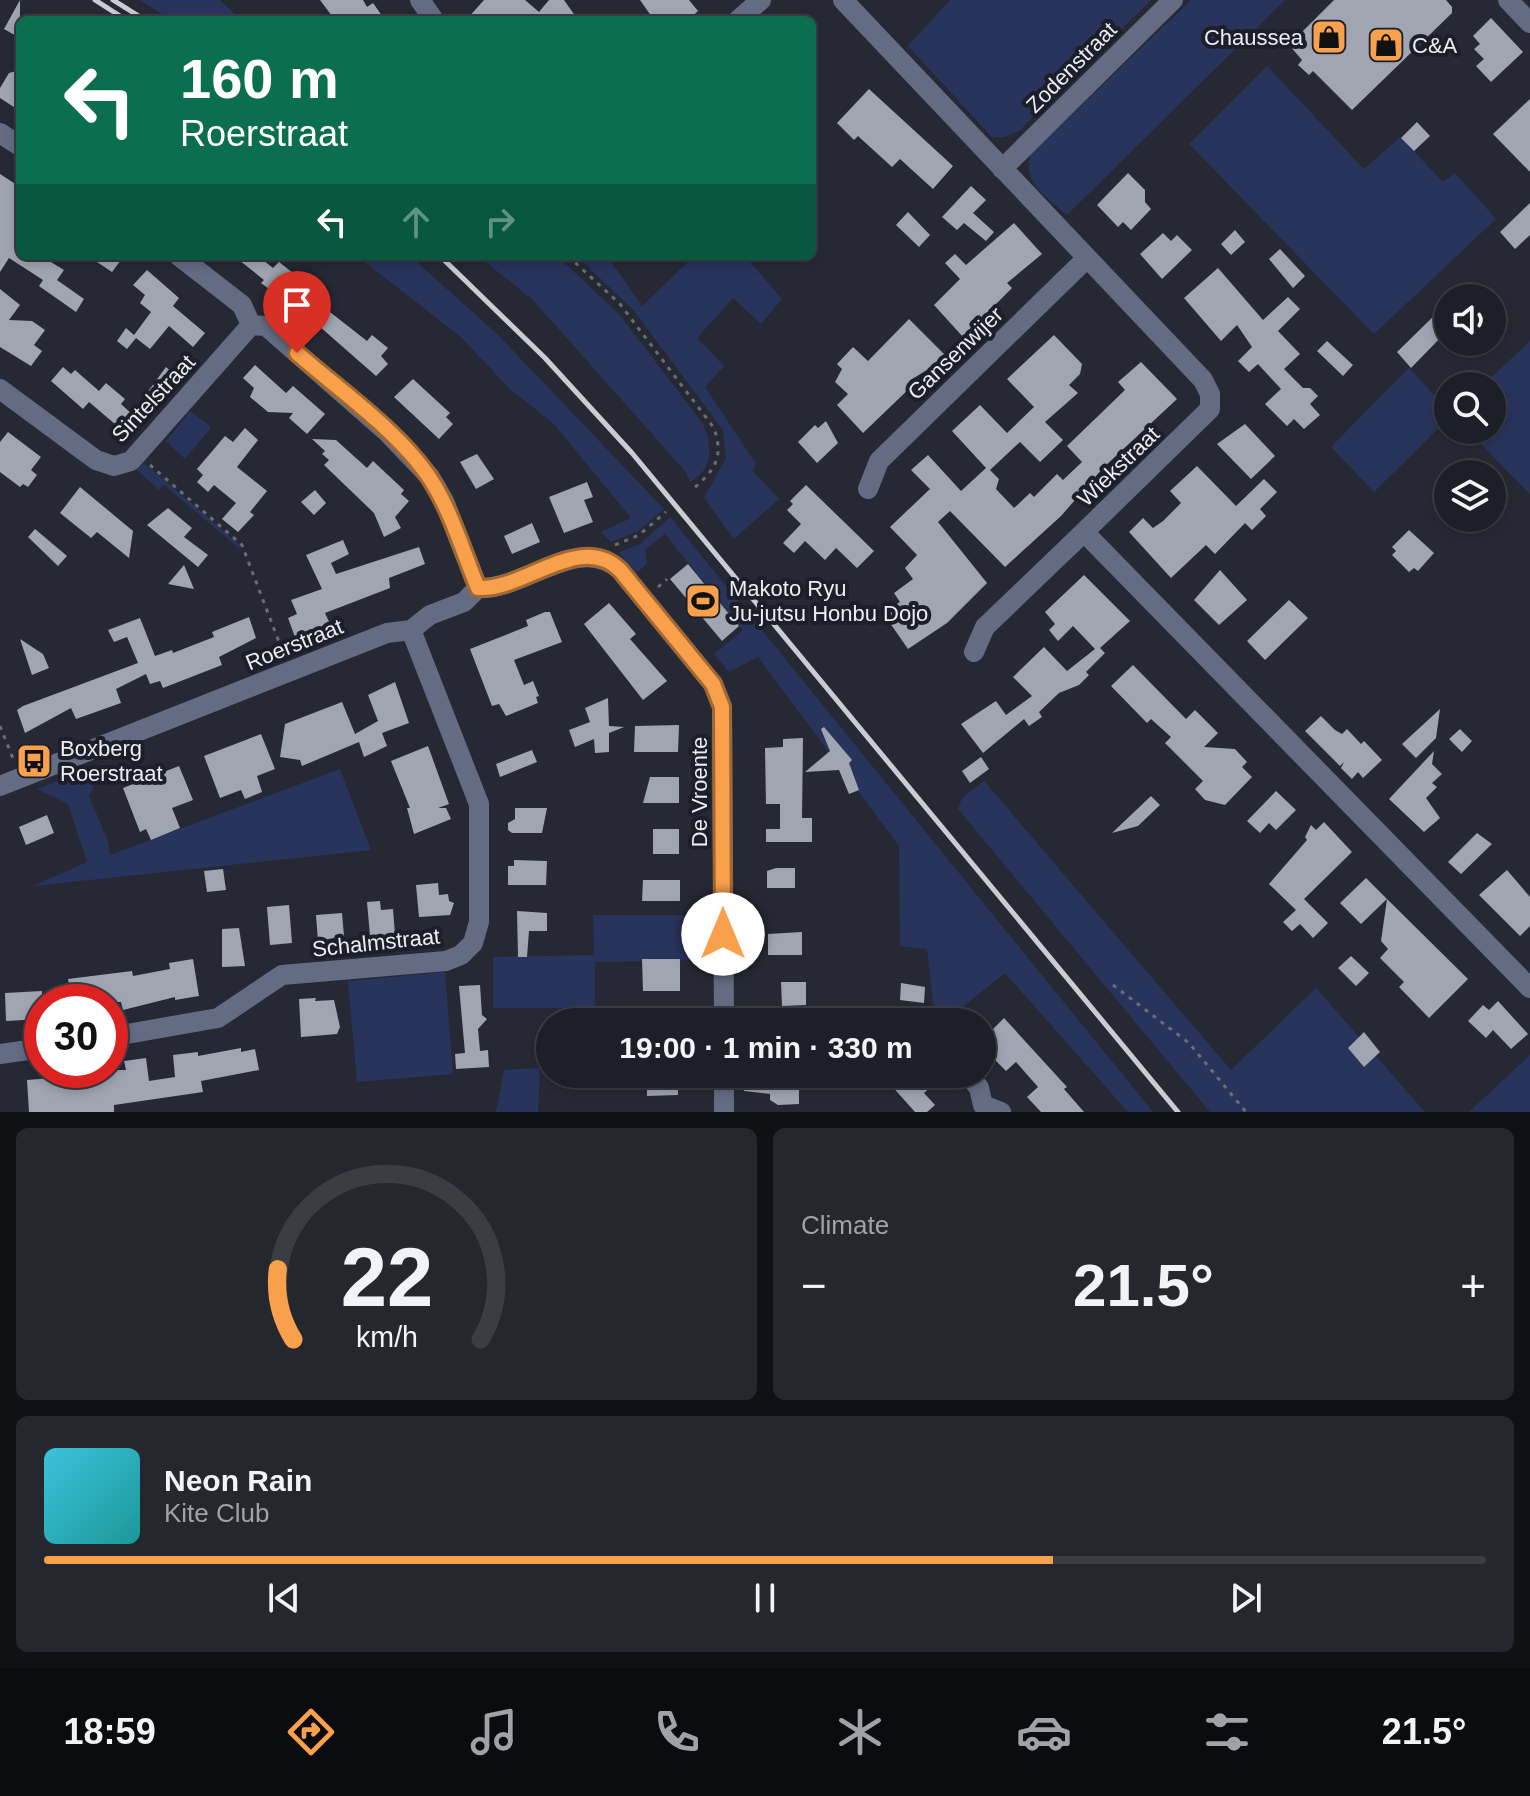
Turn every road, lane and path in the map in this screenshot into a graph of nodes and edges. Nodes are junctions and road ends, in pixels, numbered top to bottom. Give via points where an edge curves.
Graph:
1 (761, 0) edge
2 (843, 0) edge
3 (1173, 0) edge
4 (1508, 0) edge
5 (743, 16) edge
6 (1530, 23) edge
7 (1002, 169) junction
8 (1086, 259) junction
9 (184, 260) edge
10 (572, 260) edge
11 (251, 325) junction
12 (0, 389) edge
13 (144, 460) dead end
14 (693, 489) dead end
15 (868, 489) dead end
16 (666, 512) dead end
17 (1084, 532) junction
18 (602, 557) junction
19 (667, 579) dead end
20 (478, 588) junction
21 (656, 588) dead end
22 (411, 630) junction
23 (974, 652) dead end
24 (287, 663) dead end
25 (0, 726) edge
26 (17, 769) dead end
27 (0, 786) edge
28 (1527, 980) edge
29 (1113, 985) dead end
30 (724, 1008) edge
31 (128, 1034) edge
32 (24, 1051) edge
33 (0, 1054) edge
34 (724, 1088) edge
35 (979, 1088) edge
36 (987, 1110) edge
37 (724, 1112) edge
38 (1246, 1112) edge

1 - 5 street
2 - 7 street, Wiekstraat
3 - 7 street, Zodenstraat
4 - 6 street
7 - 8 street, Wiekstraat
8 - 15 street, Gansenwijer via 879,461
8 - 17 street, Wiekstraat via 1203,380 1210,409
9 - 11 street via 242,305
10 - 14 path via 620,304 714,428 721,447 715,464
11 - 12 street, Sintelstraat via 131,461 114,466 96,460
11 - 20 street via 266,326 430,477
13 - 24 path via 242,545
16 - 18 path
17 - 23 street via 985,627
17 - 28 street, Wiekstraat
18 - 20 street, Roerstraat via 581,556 496,589
18 - 30 street, De Vroente via 620,570 713,684 722,707
19 - 21 path
20 - 22 street, Roerstraat via 464,602 430,615
22 - 27 street, Roerstraat via 387,633
22 - 31 street, Schalmstraat via 479,804 479,922 473,943 446,961 282,975 218,1018
25 - 26 path
29 - 38 path via 1189,1043
32 - 33 street
34 - 37 street
35 - 36 street

